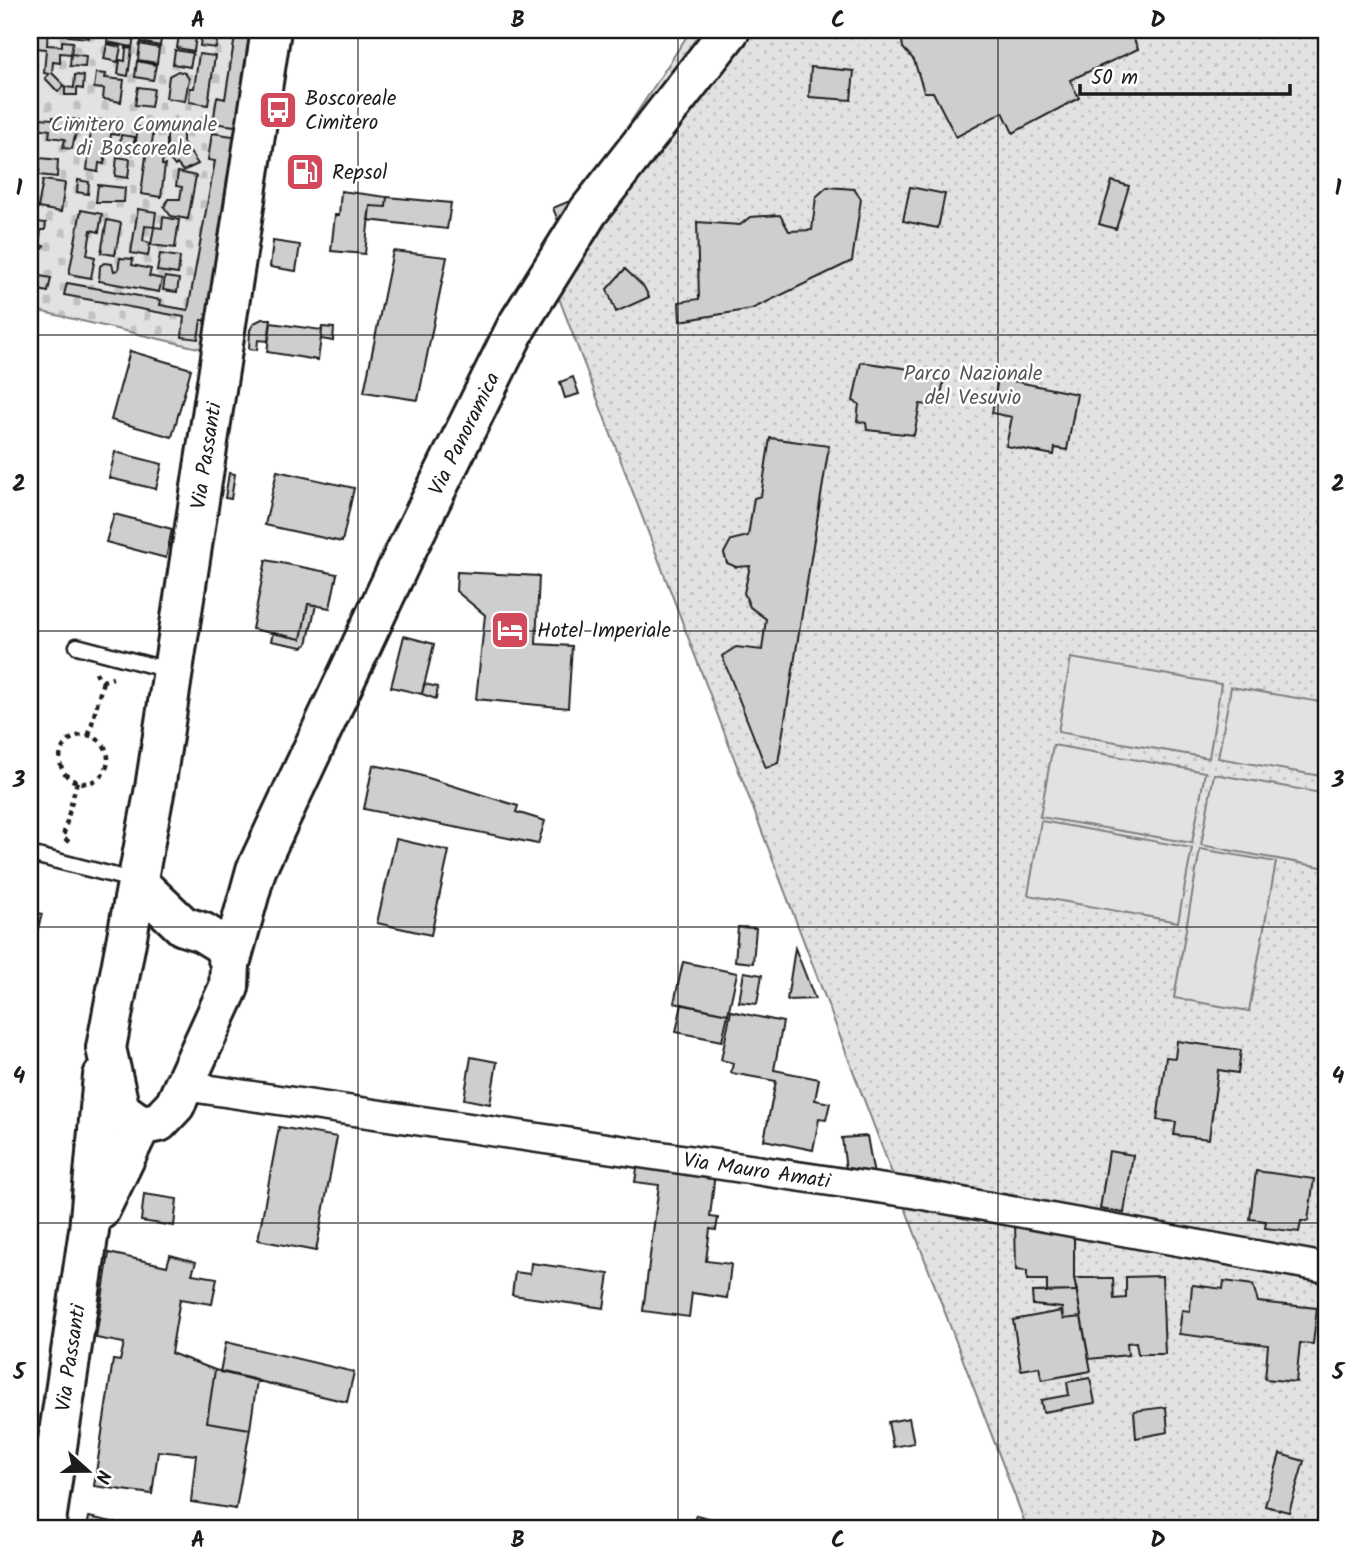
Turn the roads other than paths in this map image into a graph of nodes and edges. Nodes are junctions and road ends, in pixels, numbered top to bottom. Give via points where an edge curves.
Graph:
1 (271, 30) edge
2 (730, 30) edge
3 (77, 646) dead end
4 (173, 671) junction
5 (30, 854) edge
6 (256, 870) junction
7 (137, 882) junction
8 (193, 929) junction
9 (230, 964) junction
10 (116, 995) junction
11 (106, 1048) junction
12 (184, 1086) junction
13 (141, 1125) junction
14 (89, 1230) junction
15 (1327, 1268) edge
16 (45, 1528) edge

1 - 4 main road, Via Passanti
2 - 6 main road, Via Panoramica via 588,212 517,326
3 - 4 lane
4 - 7 main road, Via Passanti
5 - 7 lane
6 - 8 main road, Via Panoramica
6 - 9 main road, Via Panoramica
7 - 8 main road
7 - 10 main road, Via Passanti
8 - 9 main road via 223,945
8 - 10 main road, Via Passanti via 149,941
9 - 12 main road via 229,987
10 - 11 main road, Via Passanti
11 - 13 main road, Via Passanti via 120,1110
11 - 14 main road, Via Passanti
12 - 13 main road via 159,1122
12 - 15 street, Via Mauro Amati via 912,1193
13 - 14 main road, Via Passanti
14 - 16 main road, Via Passanti

